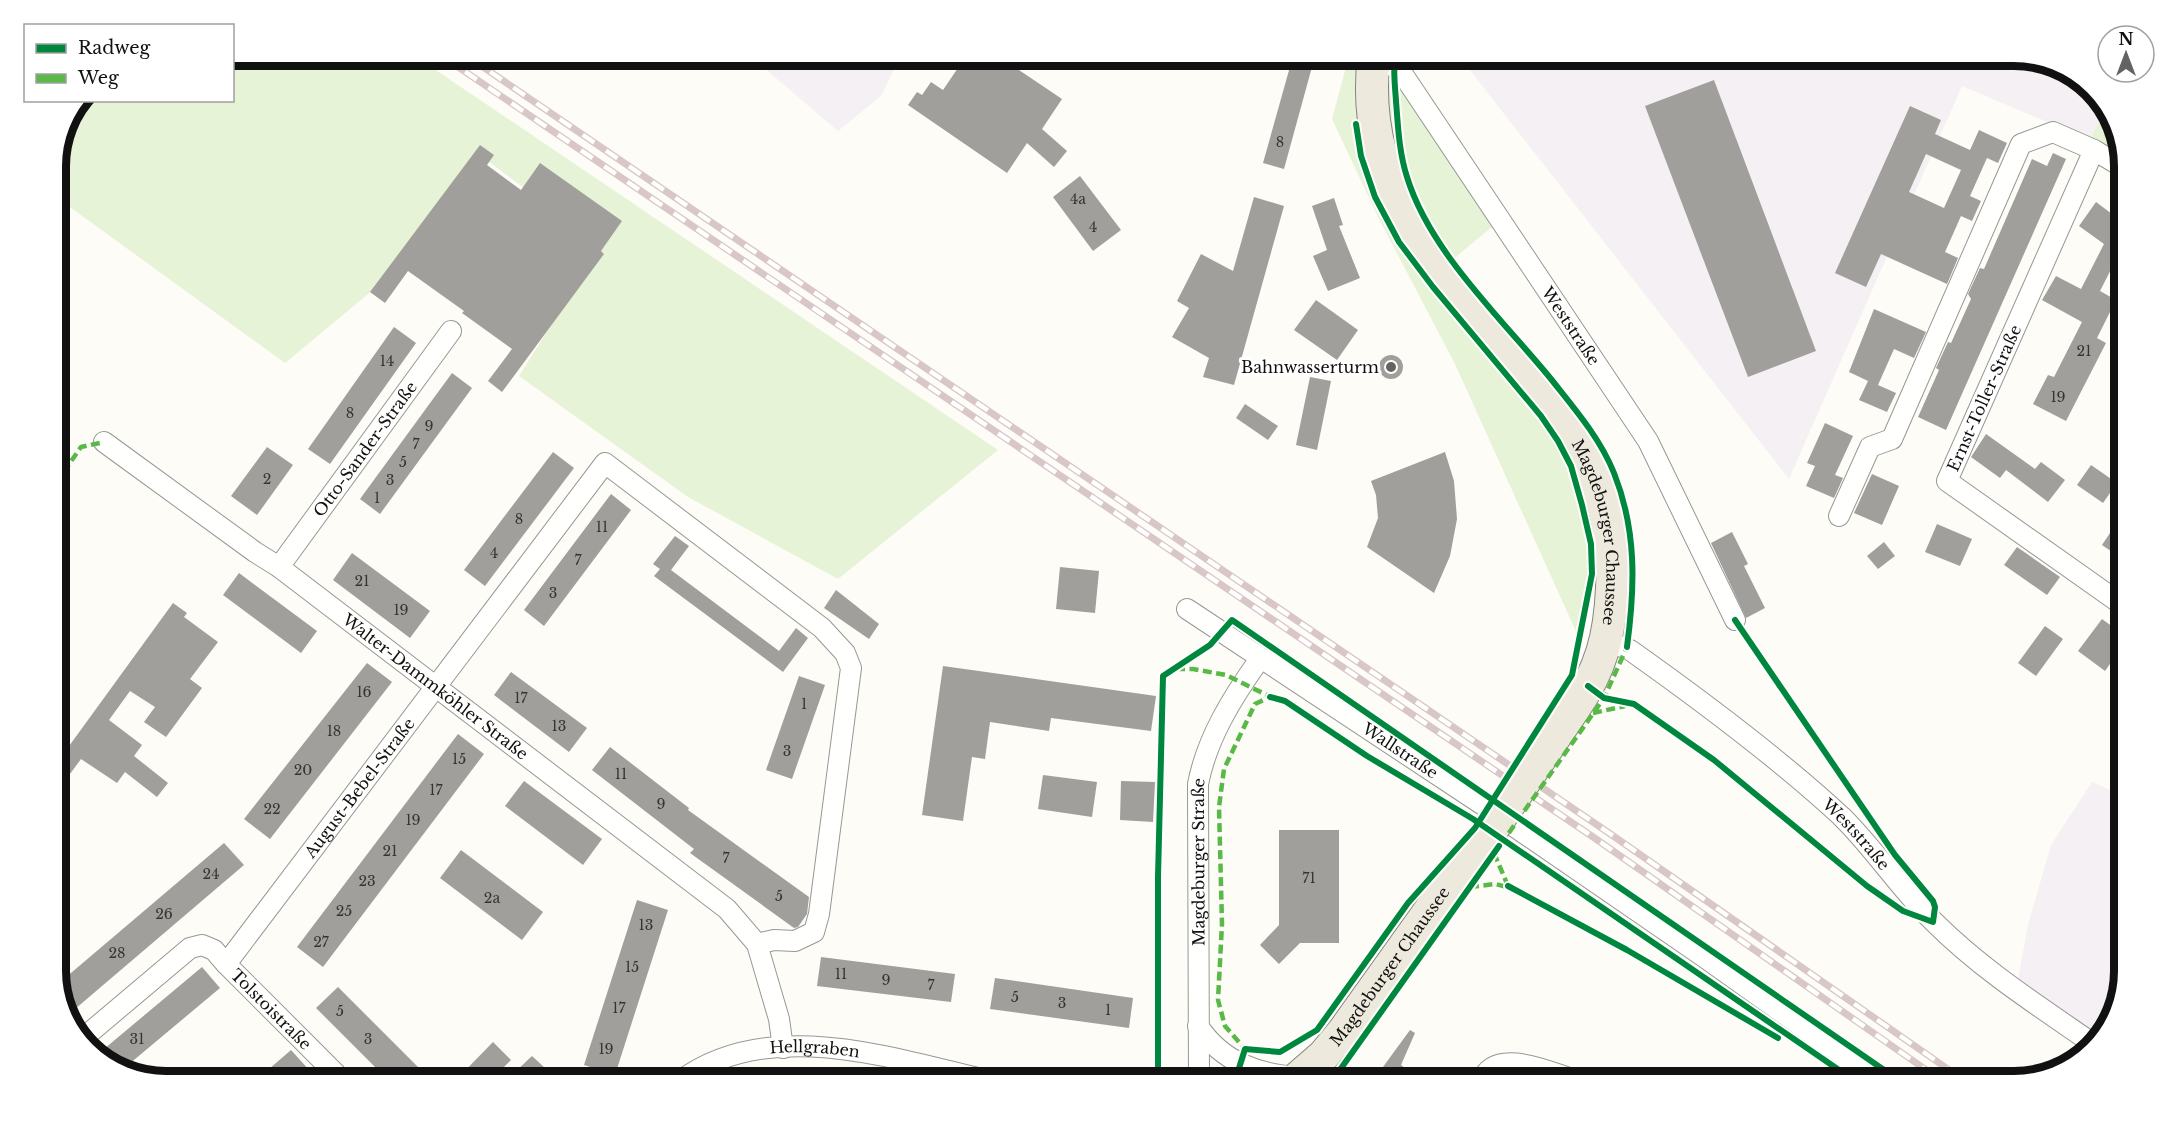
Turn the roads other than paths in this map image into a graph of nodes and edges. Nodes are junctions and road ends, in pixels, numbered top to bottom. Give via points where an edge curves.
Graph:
1 (1374, 66) edge
2 (1394, 66) edge
3 (2094, 150) junction
4 (2114, 162) edge
5 (451, 331) dead end
6 (104, 442) dead end
7 (1839, 516) dead end
8 (279, 567) junction
9 (2114, 599) edge
10 (1186, 609) dead end
11 (1735, 620) dead end
12 (1606, 641) junction
13 (1259, 660) junction
14 (436, 686) junction
15 (757, 944) junction
16 (226, 964) junction
17 (1197, 1026) junction
18 (88, 1034) edge
19 (2087, 1039) edge
20 (783, 1048) junction
21 (332, 1071) edge
22 (701, 1071) edge
23 (941, 1071) edge
24 (1199, 1071) edge
25 (1258, 1071) edge
26 (1305, 1071) edge
27 (1491, 1071) edge
28 (1546, 1071) edge
29 (1863, 1071) edge

1 - 12 main road, Magdeburger Chaussee via 1379,150 1401,212 1428,254 1547,399 1575,439 1594,478 1608,523 1611,553 1611,612
2 - 11 street, Weststraße via 1648,441
3 - 4 street
3 - 7 street via 2053,132 2021,144 1892,439 1870,447
3 - 9 street, Ernst-Toller-Straße via 1947,481
5 - 8 street, Otto-Sander-Straße
6 - 8 street, Walter-Dammköhler Straße
8 - 14 street, Walter-Dammköhler Straße
10 - 13 street, Wallstraße
12 - 19 street, Weststraße via 1627,648 1654,667 1808,786 1844,819 1902,888 1962,948
12 - 26 main road, Magdeburger Chaussee, bridge via 1597,672 1487,837 1342,1032
13 - 17 street, Magdeburger Straße via 1212,736 1198,784
13 - 29 street, Wallstraße via 1491,811
14 - 15 street, Walter-Dammköhler Straße via 720,903
14 - 15 street, August-Bebel-Straße via 605,463 822,628 845,653 851,668 819,914 814,932 795,941
14 - 16 street, August-Bebel-Straße
15 - 20 street, Walter-Dammköhler Straße via 779,1019
16 - 18 street via 214,950 202,945 190,948
16 - 21 street, Tolstoistraße
17 - 24 street, Magdeburger Straße
17 - 25 street via 1239,1064
20 - 22 street, Hellgraben via 725,1058
20 - 23 street, Hellgraben via 832,1049
27 - 28 street via 1500,1065 1520,1062

